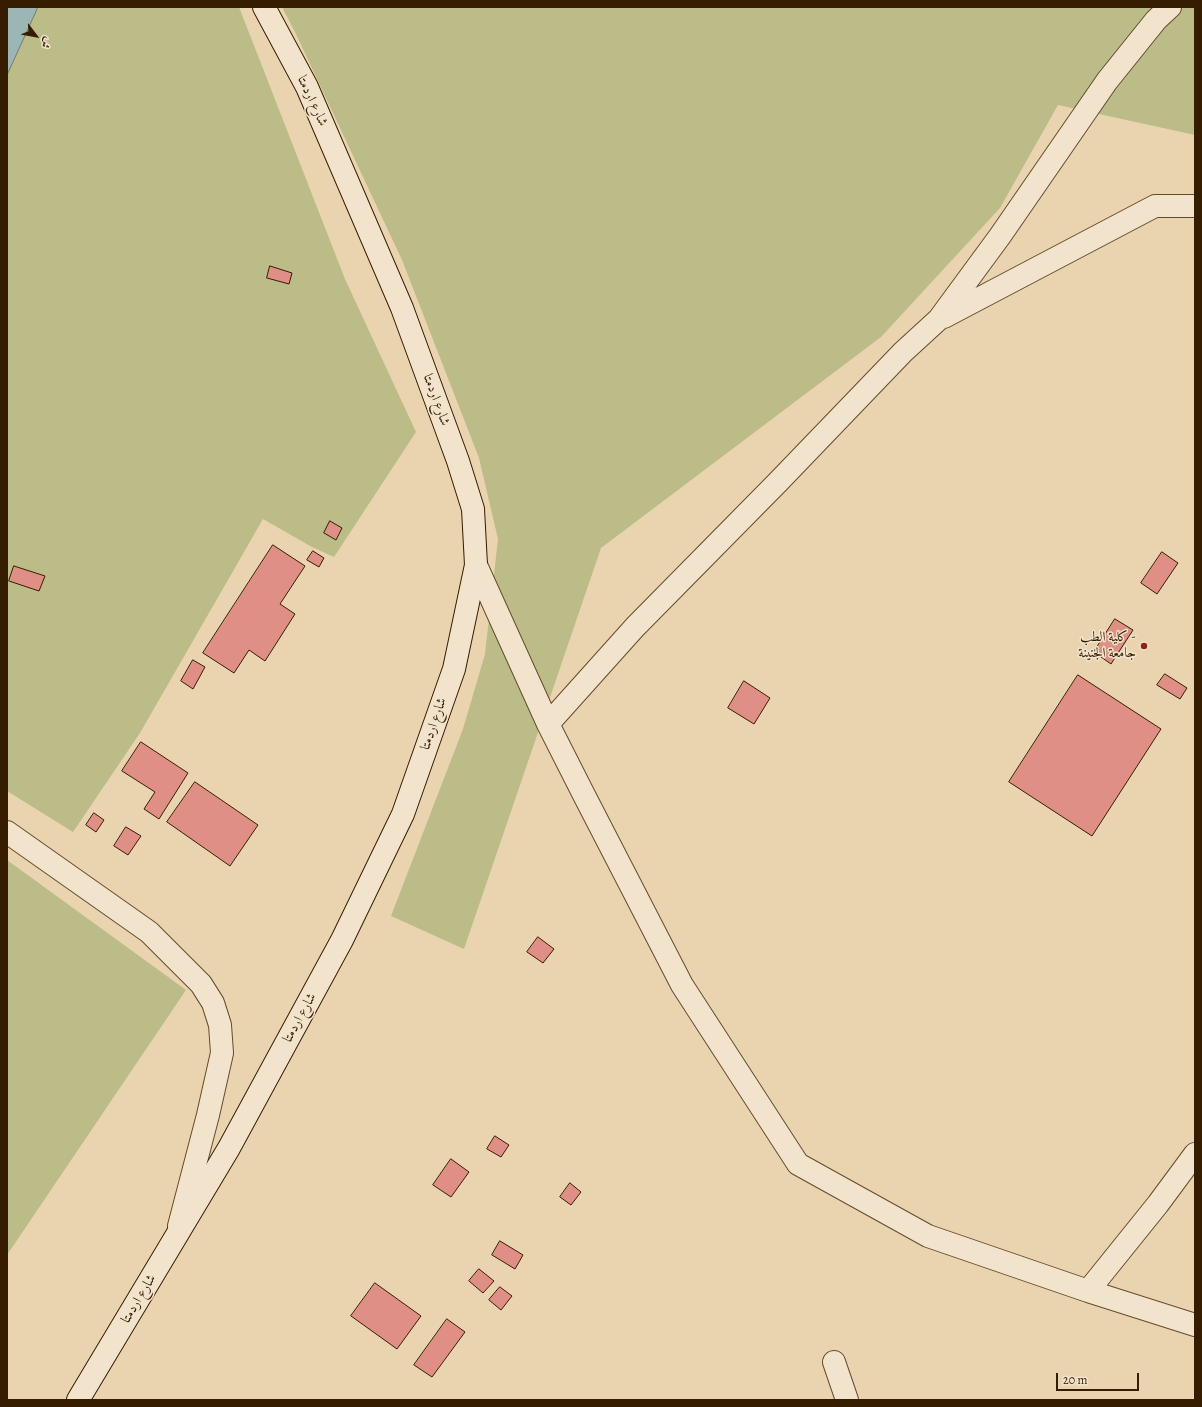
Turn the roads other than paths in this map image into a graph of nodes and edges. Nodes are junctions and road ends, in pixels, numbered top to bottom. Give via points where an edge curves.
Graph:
1 (264, 7) edge
2 (1170, 7) edge
3 (1195, 206) edge
4 (939, 319) junction
5 (476, 565) junction
6 (548, 724) junction
7 (7, 832) edge
8 (1195, 1154) edge
9 (177, 1236) junction
10 (1088, 1291) junction
11 (1195, 1325) edge
12 (834, 1362) dead end
13 (78, 1400) edge
14 (847, 1400) edge

1 - 5 street, شارع اردمتا via 307,87 402,308 473,509
2 - 4 street via 1156,20 1107,80 1000,236
3 - 4 street via 1155,206
4 - 6 street via 903,352 635,627
5 - 6 street
5 - 9 street, شارع اردمتا via 454,669 403,814 342,940 229,1148
6 - 10 street via 682,985 798,1164 928,1236
7 - 9 street via 149,932 201,984 213,1003 220,1025 222,1053
8 - 10 street
9 - 13 street, شارع اردمتا
10 - 11 street
12 - 14 street

